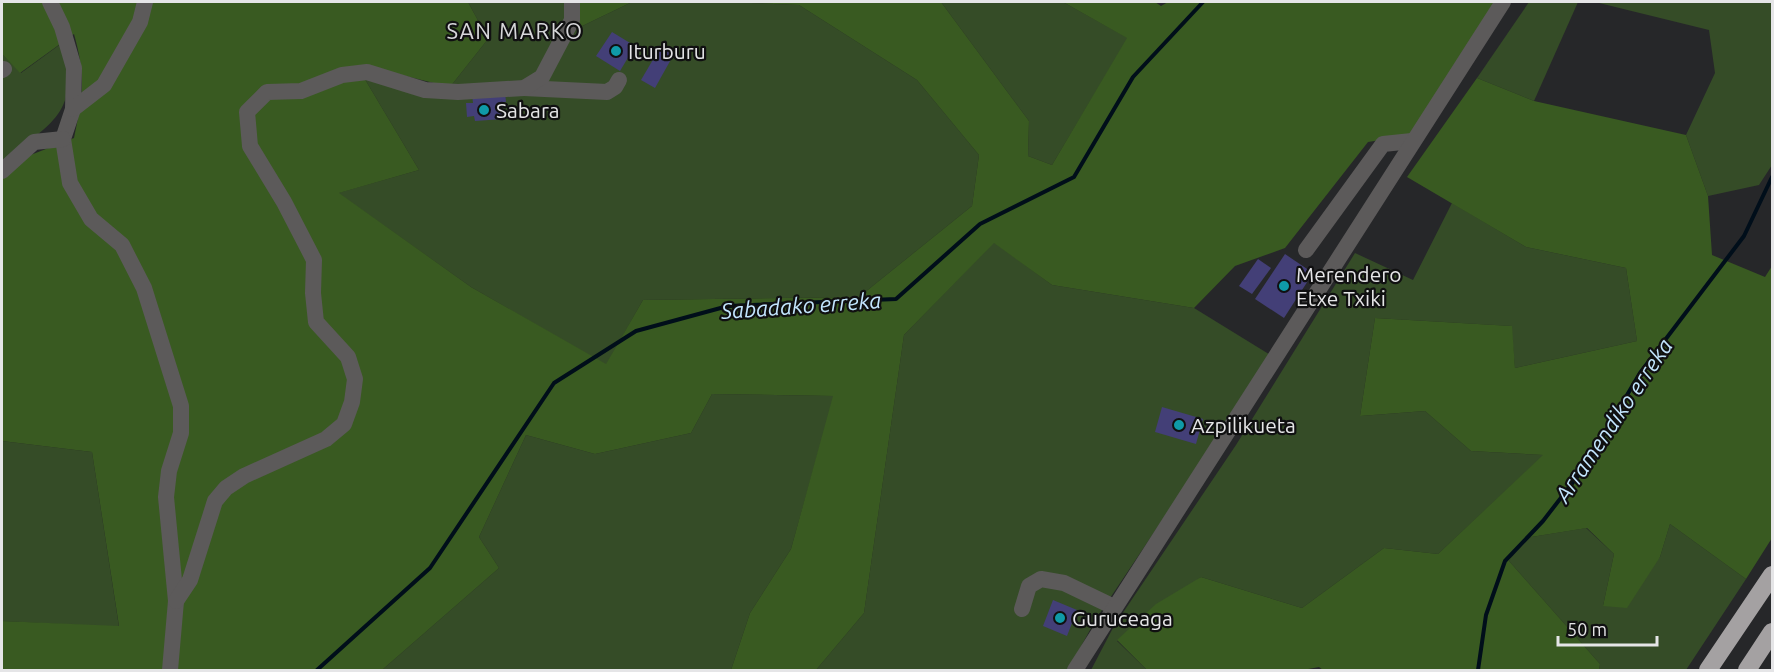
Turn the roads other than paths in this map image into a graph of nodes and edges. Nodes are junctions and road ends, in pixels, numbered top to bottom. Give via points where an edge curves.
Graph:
1 (50, 2) edge
2 (145, 2) edge
3 (572, 2) edge
4 (1503, 2) edge
5 (619, 80) dead end
6 (524, 88) junction
7 (73, 109) junction
8 (63, 139) junction
9 (1412, 141) junction
10 (2, 171) edge
11 (1306, 250) dead end
12 (1773, 575) edge
13 (176, 601) junction
14 (1114, 607) junction
15 (1022, 609) dead end
16 (1773, 632) edge
17 (170, 670) edge
18 (1075, 670) edge
19 (1708, 670) edge
20 (1747, 670) edge

1 - 7 street via 74,68
2 - 7 street via 140,22 104,85
3 - 6 street via 572,20 543,78
4 - 9 street
5 - 6 street via 607,92
6 - 13 street via 458,93 425,90 367,72 342,75 302,91 267,92 247,112 250,146 314,260 316,322 348,357 355,379 352,402 344,424 326,439 226,488 215,501 190,580
7 - 8 street
8 - 10 street via 34,142
8 - 13 street via 70,183 90,219 122,245 144,288 181,406 181,432 165,496
9 - 11 street via 1383,144
9 - 14 street
12 - 19 highway
13 - 17 street
14 - 15 street via 1064,583 1041,579 1029,586
14 - 18 street
16 - 20 highway

